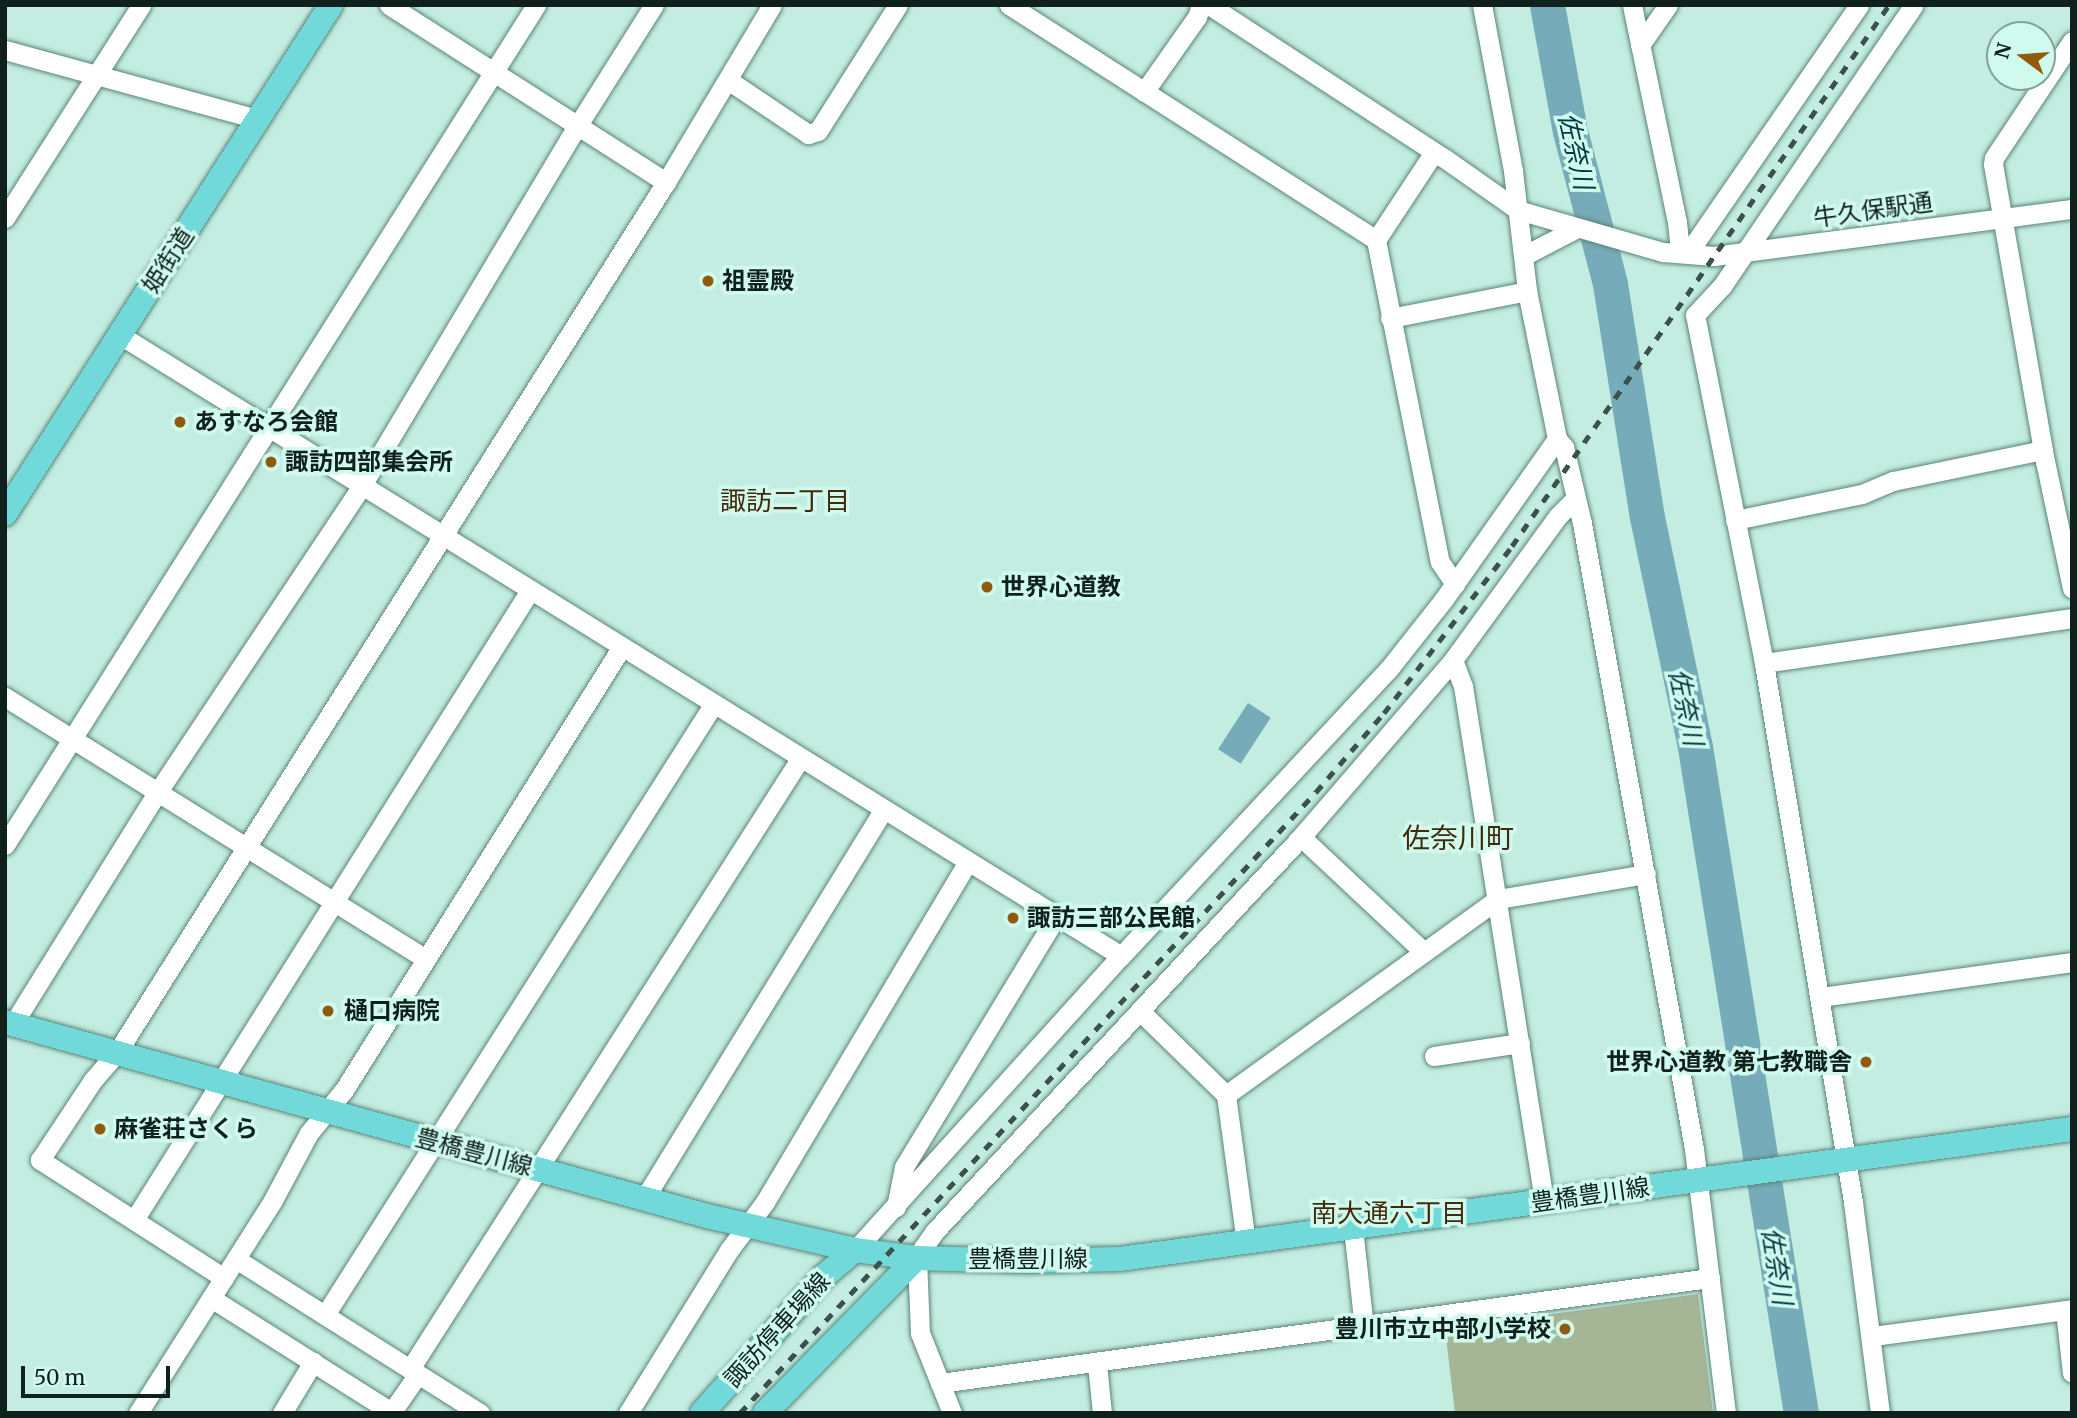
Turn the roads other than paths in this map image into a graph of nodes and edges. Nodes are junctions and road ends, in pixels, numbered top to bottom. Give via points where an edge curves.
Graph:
1 (141, 5) edge
2 (331, 5) edge
3 (389, 5) edge
4 (536, 5) edge
5 (654, 5) edge
6 (772, 5) edge
7 (898, 5) edge
8 (1009, 5) edge
9 (1201, 5) edge
10 (1209, 5) edge
11 (1482, 5) edge
12 (1632, 5) edge
13 (1668, 5) edge
14 (1859, 5) edge
15 (1914, 5) edge
16 (2072, 41) edge
17 (1640, 45) junction
18 (5, 50) edge
19 (493, 73) junction
20 (98, 74) junction
21 (728, 80) junction
22 (1144, 92) junction
23 (257, 119) junction
24 (578, 125) junction
25 (1434, 152) junction
26 (666, 182) junction
27 (2072, 209) edge
28 (1518, 210) junction
29 (2001, 217) junction
30 (5, 218) edge
31 (1577, 228) junction
32 (1376, 240) junction
33 (1744, 251) junction
34 (1684, 253) junction
35 (1525, 255) junction
36 (1527, 291) junction
37 (1390, 318) junction
38 (120, 335) junction
39 (268, 429) junction
40 (1557, 439) junction
41 (2043, 450) junction
42 (360, 487) junction
43 (1576, 498) junction
44 (5, 514) edge
45 (1735, 520) junction
46 (441, 535) junction
47 (1455, 584) junction
48 (2072, 588) edge
49 (529, 592) junction
50 (2072, 618) edge
51 (621, 648) junction
52 (1453, 660) junction
53 (1765, 663) junction
54 (5, 697) edge
55 (713, 705) junction
56 (72, 740) junction
57 (800, 759) junction
58 (157, 793) junction
59 (883, 810) junction
60 (1301, 837) junction
61 (5, 845) edge
62 (244, 847) junction
63 (968, 862) junction
64 (1646, 874) junction
65 (1498, 899) junction
66 (334, 904) junction
67 (1056, 916) junction
68 (1424, 952) junction
69 (1121, 956) junction
70 (424, 958) junction
71 (2072, 962) edge
72 (1820, 997) junction
73 (1141, 1012) junction
74 (9, 1023) edge
75 (1520, 1043) junction
76 (116, 1054) junction
77 (1434, 1056) dead end
78 (222, 1083) junction
79 (1226, 1095) junction
80 (328, 1112) junction
81 (2072, 1129) edge
82 (435, 1142) junction
83 (1844, 1160) junction
84 (537, 1169) junction
85 (1711, 1178) junction
86 (644, 1199) junction
87 (1544, 1201) junction
88 (896, 1208) junction
89 (134, 1220) junction
90 (746, 1226) junction
91 (1353, 1228) junction
92 (1246, 1242) junction
93 (855, 1250) junction
94 (917, 1258) junction
95 (236, 1259) junction
96 (224, 1278) junction
97 (1710, 1278) junction
98 (212, 1298) junction
99 (2069, 1309) edge
100 (325, 1315) junction
101 (1364, 1327) junction
102 (1872, 1336) junction
103 (313, 1362) junction
104 (1097, 1364) junction
105 (414, 1372) junction
106 (2072, 1373) edge
107 (940, 1383) junction
108 (138, 1413) edge
109 (282, 1413) edge
110 (391, 1413) edge
111 (480, 1413) edge
112 (628, 1413) edge
113 (702, 1413) edge
114 (765, 1413) edge
115 (952, 1413) edge
116 (1102, 1413) edge
117 (1726, 1413) edge
118 (1880, 1413) edge

1 - 20 street
2 - 23 main road, 姫街道
3 - 19 street
4 - 19 street
5 - 24 street
6 - 21 street
7 - 21 street via 818,131 807,134
8 - 22 street
9 - 22 street
10 - 25 street, 牛久保駅通
11 - 28 street
12 - 17 street
13 - 17 street
14 - 34 street
15 - 33 street
16 - 29 street via 1994,158
17 - 34 street
18 - 20 street
19 - 24 street
19 - 39 street
20 - 23 street
20 - 30 street
21 - 26 street
22 - 32 street
23 - 38 main road, 姫街道
24 - 26 street
24 - 42 street
25 - 28 street, 牛久保駅通
25 - 32 street
26 - 46 street
27 - 29 street, 牛久保駅通
28 - 31 street, 牛久保駅通
28 - 35 street
29 - 33 street, 牛久保駅通
29 - 41 street
31 - 34 street, 牛久保駅通
31 - 35 street
32 - 37 street
33 - 34 street, 牛久保駅通 via 1714,256
33 - 45 street via 1722,286 1695,315
35 - 36 street
36 - 37 street
36 - 40 street
37 - 47 street via 1440,562
38 - 39 street
38 - 44 main road, 姫街道
39 - 42 street
39 - 56 street
40 - 43 street via 1564,447
40 - 47 street
41 - 45 street
41 - 48 street
42 - 46 street
42 - 58 street
43 - 52 street
43 - 64 street
45 - 53 street
46 - 49 street
46 - 62 street
47 - 69 street via 1388,670
49 - 51 street
49 - 66 street
50 - 53 street
51 - 55 street
51 - 70 street
52 - 60 street
52 - 65 street via 1464,686
53 - 72 street
54 - 56 street
55 - 57 street
55 - 82 street
56 - 58 street
56 - 61 street
57 - 59 street
57 - 84 street
58 - 62 street
58 - 74 street
59 - 63 street
59 - 86 street
60 - 68 street
60 - 73 street
62 - 66 street
62 - 76 street
63 - 67 street
63 - 90 street via 765,1202
64 - 65 street
64 - 85 street
65 - 68 street
65 - 75 street
66 - 70 street
66 - 78 street
67 - 69 street
67 - 88 street via 904,1167
68 - 79 street
69 - 88 street
70 - 80 street
71 - 72 street
72 - 83 street
73 - 79 street
73 - 94 street via 935,1231
74 - 76 main road, 豊橋豊川線
75 - 77 street
75 - 87 street
76 - 78 main road, 豊橋豊川線
76 - 89 street via 93,1080 40,1160
78 - 80 main road, 豊橋豊川線
78 - 89 street
79 - 92 street
80 - 82 main road, 豊橋豊川線
80 - 95 street via 309,1133
81 - 83 main road, 豊橋豊川線
82 - 84 main road, 豊橋豊川線
82 - 100 street
83 - 85 main road, 豊橋豊川線
83 - 102 street
84 - 86 main road, 豊橋豊川線
84 - 105 street
85 - 87 main road, 豊橋豊川線
85 - 97 street
86 - 90 main road, 豊橋豊川線
87 - 91 main road, 豊橋豊川線
88 - 93 street
89 - 96 street
90 - 93 main road, 豊橋豊川線
90 - 112 street
91 - 92 main road, 豊橋豊川線
91 - 101 street
92 - 94 main road, 豊橋豊川線 via 1120,1259
93 - 94 main road, 豊橋豊川線
93 - 113 main road, 諏訪停車場線 via 823,1277
94 - 107 street via 920,1333
94 - 114 main road, 諏訪停車場線
95 - 96 street
95 - 100 street
96 - 98 street
97 - 101 street
97 - 117 street
98 - 103 street
98 - 108 street
99 - 102 street
99 - 106 street
100 - 105 street
101 - 104 street
102 - 118 street
103 - 109 street
103 - 110 street
104 - 107 street
104 - 116 street
105 - 110 street
105 - 111 street
107 - 115 street

